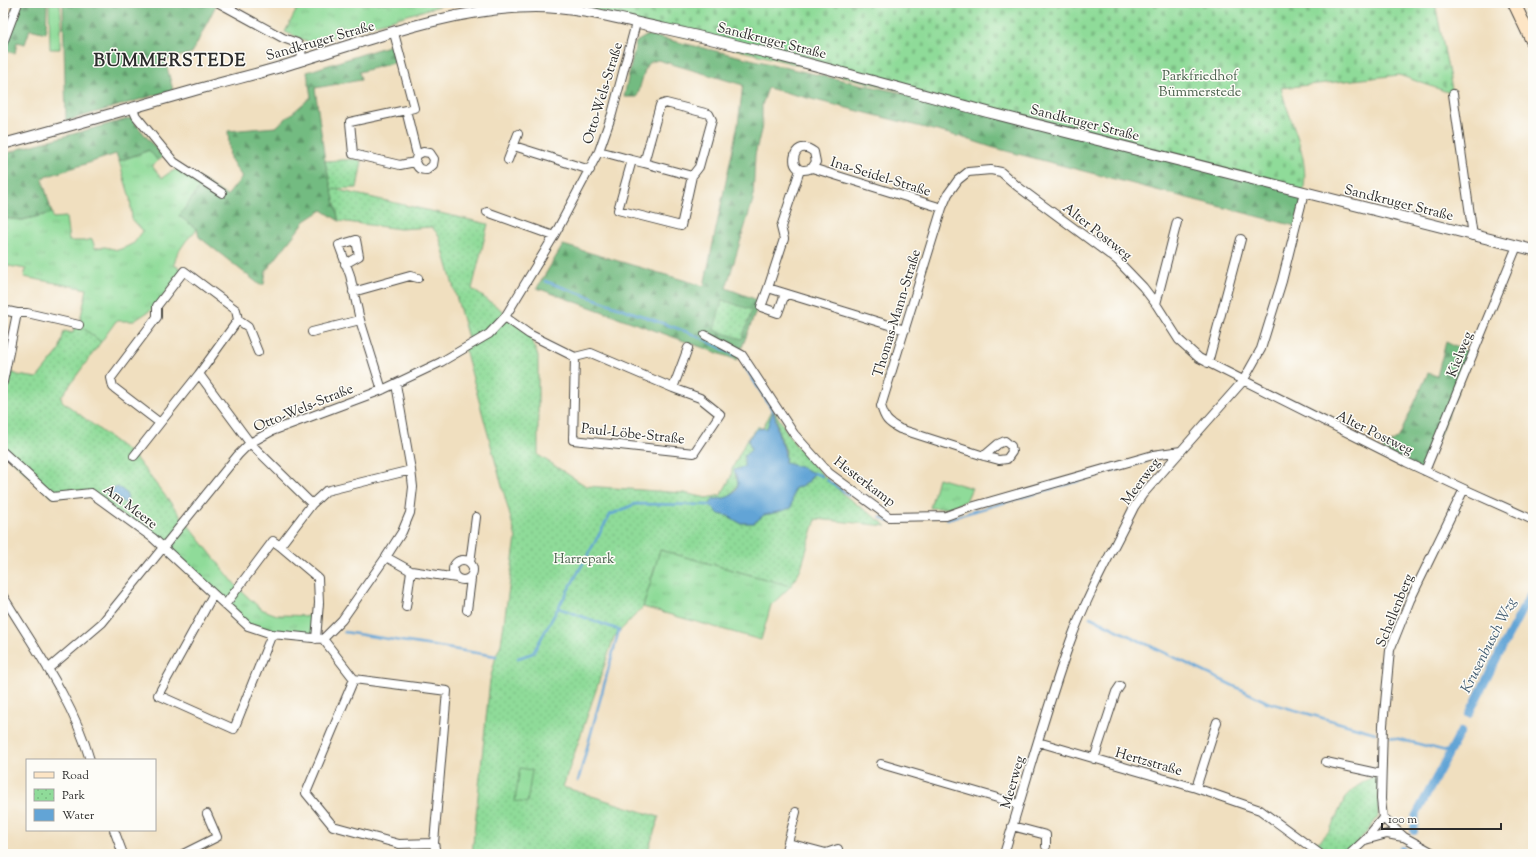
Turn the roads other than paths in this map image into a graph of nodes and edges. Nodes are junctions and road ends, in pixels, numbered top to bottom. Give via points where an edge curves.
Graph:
1 (18, 3) edge
2 (219, 3) edge
3 (1515, 4) edge
4 (636, 23) junction
5 (394, 33) junction
6 (3, 43) edge
7 (1533, 43) edge
8 (302, 61) junction
9 (1453, 94) dead end
10 (132, 107) junction
11 (406, 110) junction
12 (518, 134) dead end
13 (3, 144) edge
14 (514, 146) junction
15 (599, 151) junction
16 (508, 160) dead end
17 (632, 160) junction
18 (644, 163) junction
19 (812, 168) junction
20 (590, 170) junction
21 (800, 170) junction
22 (692, 176) junction
23 (1017, 186) joint
24 (222, 193) dead end
25 (1304, 193) junction
26 (942, 208) junction
27 (487, 212) dead end
28 (1177, 222) dead end
29 (554, 236) junction
30 (1474, 236) junction
31 (1241, 239) dead end
32 (1517, 246) junction
33 (1533, 250) edge
34 (345, 264) dead end
35 (418, 278) dead end
36 (768, 288) junction
37 (353, 292) junction
38 (785, 294) junction
39 (1156, 304) junction
40 (3, 310) edge
41 (17, 313) junction
42 (505, 317) junction
43 (238, 320) junction
44 (360, 320) junction
45 (79, 325) dead end
46 (905, 330) junction
47 (312, 332) dead end
48 (705, 335) dead end
49 (688, 348) dead end
50 (258, 352) dead end
51 (575, 357) junction
52 (1208, 363) junction
53 (199, 374) junction
54 (1243, 381) junction
55 (3, 382) edge
56 (396, 384) junction
57 (672, 388) junction
58 (382, 390) junction
59 (160, 423) junction
60 (250, 443) junction
61 (1181, 451) junction
62 (3, 452) edge
63 (134, 456) dead end
64 (984, 456) dead end
65 (411, 470) junction
66 (1426, 471) junction
67 (1464, 490) junction
68 (312, 504) junction
69 (476, 517) dead end
70 (1533, 520) edge
71 (280, 546) junction
72 (163, 547) junction
73 (386, 557) junction
74 (470, 563) junction
75 (411, 571) junction
76 (470, 577) junction
77 (456, 578) junction
78 (213, 595) junction
79 (3, 596) edge
80 (225, 605) junction
81 (406, 607) dead end
82 (468, 610) dead end
83 (272, 634) junction
84 (320, 639) junction
85 (48, 669) junction
86 (354, 679) junction
87 (1120, 686) dead end
88 (1217, 722) dead end
89 (1038, 742) junction
90 (90, 759) edge
91 (1094, 759) junction
92 (1326, 762) dead end
93 (881, 764) dead end
94 (1381, 774) junction
95 (1196, 788) junction
96 (1018, 804) junction
97 (796, 812) dead end
98 (207, 814) dead end
99 (1383, 818) junction
100 (1012, 826) junction
101 (114, 831) edge
102 (1404, 837) junction
103 (1365, 840) junction
104 (434, 843) junction
105 (788, 843) junction
106 (1046, 846) dead end
107 (838, 849) dead end
108 (123, 854) edge
109 (184, 854) edge
110 (436, 854) edge
111 (785, 854) edge
112 (1004, 854) edge
113 (1320, 854) edge
114 (1350, 854) edge
115 (1435, 854) edge

1 - 6 street
2 - 8 street via 297,43 301,47
3 - 7 main road
4 - 5 street, Sandkruger Straße via 568,8 534,7 486,10
4 - 15 street, Otto-Wels-Straße via 612,114
4 - 25 street, Sandkruger Straße via 722,42
5 - 8 street, Sandkruger Straße
5 - 11 street via 414,108
8 - 10 street, Sandkruger Straße
9 - 30 street
10 - 13 street, Sandkruger Straße
10 - 24 street via 136,116 174,162
11 - 11 street via 416,159 400,165 353,154 350,122
12 - 14 street
14 - 16 street
14 - 20 street
15 - 17 street
15 - 20 street, Otto-Wels-Straße
17 - 18 street
17 - 22 street via 618,210 681,226
18 - 22 street
18 - 22 street via 660,105 666,103 709,114 712,120 699,166
19 - 21 street, Ina-Seidel-Straße
19 - 21 street, Ina-Seidel-Straße via 816,156 809,148 804,148 794,154 793,161
19 - 26 street, Ina-Seidel-Straße
20 - 29 street, Otto-Wels-Straße
21 - 36 street via 781,227 784,239
23 - 26 street, Thomas-Mann-Straße via 1001,172 968,172 958,180
23 - 39 street, Alter Postweg via 1117,260
25 - 30 street, Sandkruger Straße
25 - 54 street, Meerweg via 1269,326 1261,349
26 - 46 street, Thomas-Mann-Straße
27 - 29 street
28 - 39 street
29 - 42 street, Otto-Wels-Straße
30 - 32 street, Sandkruger Straße
31 - 52 street
32 - 33 street, Sandkruger Straße
32 - 66 street, Kielweg
34 - 37 street
35 - 37 street via 410,276
36 - 38 street
36 - 38 street via 761,307 778,313
37 - 44 street
38 - 46 street
39 - 52 street, Alter Postweg via 1179,340
40 - 41 street
41 - 45 street
41 - 55 street
42 - 51 street via 529,334
42 - 56 street, Otto-Wels-Straße via 489,334 476,342
43 - 50 street via 248,327
43 - 53 street
43 - 59 street via 236,310 184,271 157,306 157,317 111,378 113,387
44 - 47 street
44 - 58 street
46 - 64 street, Thomas-Mann-Straße via 881,406 885,419 900,429
48 - 61 street, Hesterkamp via 742,355 794,434 829,473 889,518 946,516 1153,455
49 - 57 street
51 - 57 street, Paul-Löbe-Straße via 591,353
51 - 57 street, Paul-Löbe-Straße via 573,440 694,453 720,414 700,398
52 - 54 street, Alter Postweg
53 - 59 street
53 - 60 street
54 - 61 street, Meerweg
54 - 66 street, Alter Postweg
56 - 58 street, Otto-Wels-Straße
56 - 65 street
58 - 60 street, Otto-Wels-Straße via 272,431
59 - 63 street
60 - 68 street
60 - 72 street, Otto-Wels-Straße
61 - 89 street, Meerweg via 1153,481 1134,507 1082,611
62 - 72 street, Am Meere via 52,497 91,493
65 - 68 street via 326,491
65 - 73 street via 413,487 410,513 402,532
66 - 67 street, Alter Postweg
67 - 70 street, Alter Postweg
67 - 94 street, Schellenberg via 1410,600 1390,650 1383,718
68 - 71 street
69 - 74 street
71 - 80 street via 273,541
71 - 84 street via 318,578
72 - 78 street, Am Meere
72 - 85 street, Otto-Wels-Straße via 102,623
73 - 75 street
73 - 84 street via 342,620
74 - 76 street
74 - 77 street via 464,560 455,563 453,573
75 - 77 street
75 - 81 street
76 - 77 street via 464,580
76 - 82 street
78 - 80 street, Am Meere
78 - 83 street via 158,694 234,729
79 - 85 street
80 - 83 street, Am Meere via 248,626
83 - 84 street, Am Meere
84 - 86 street
85 - 90 street via 75,717
86 - 104 street via 448,692
86 - 104 street via 306,793 333,826 399,844
87 - 91 street, Hertzstraße
88 - 95 street, Hertzstraße
89 - 91 street, Hertzstraße
89 - 96 street, Meerweg
91 - 95 street, Hertzstraße
92 - 94 street
93 - 96 street
94 - 99 street, Schellenberg
95 - 113 street, Hertzstraße via 1260,810
96 - 100 street, Meerweg
97 - 105 street
98 - 109 street via 217,837
99 - 102 street
99 - 103 street
100 - 106 street, Meerweg via 1046,836
100 - 112 street, Meerweg
101 - 108 street
102 - 103 street via 1387,834
102 - 115 street
103 - 114 street
104 - 110 street
105 - 107 street via 826,853
105 - 111 street

